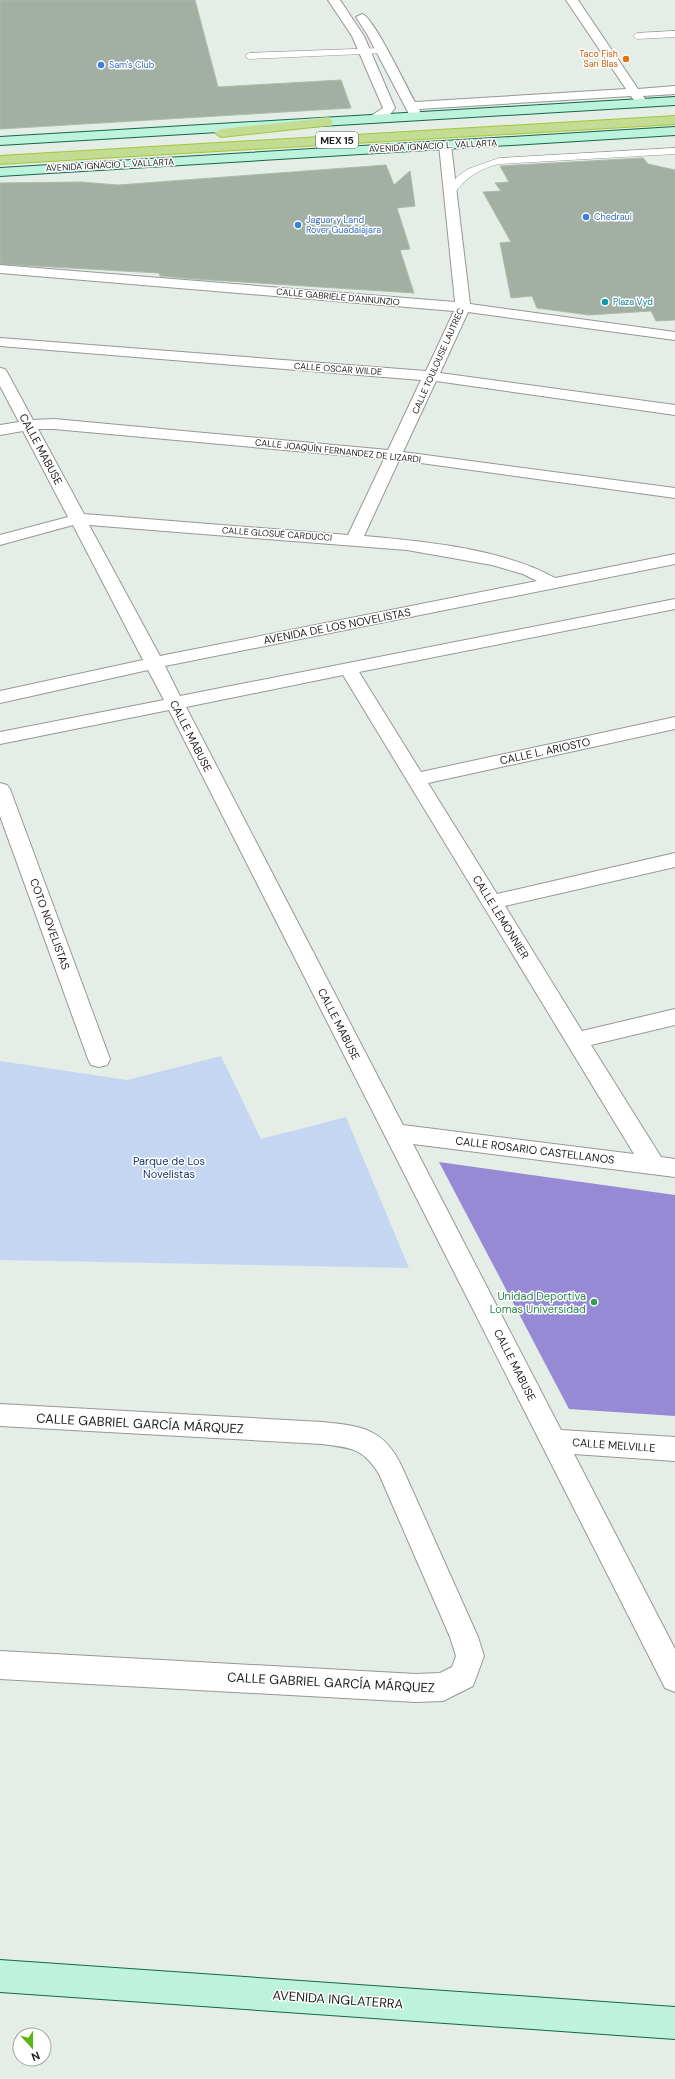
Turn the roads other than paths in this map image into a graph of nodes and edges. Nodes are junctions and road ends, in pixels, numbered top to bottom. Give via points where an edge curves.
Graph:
1 (334, 0) edge
2 (572, 0) edge
3 (355, 6) dead end
4 (675, 34) edge
5 (637, 36) dead end
6 (382, 51) junction
7 (365, 52) junction
8 (249, 56) dead end
9 (675, 90) edge
10 (634, 92) junction
11 (675, 101) edge
12 (642, 103) junction
13 (413, 111) junction
14 (675, 114) edge
15 (372, 119) junction
16 (675, 120) edge
17 (327, 122) junction
18 (675, 131) edge
19 (0, 141) edge
20 (445, 145) junction
21 (67, 149) junction
22 (166, 150) junction
23 (675, 151) edge
24 (0, 153) edge
25 (258, 156) junction
26 (0, 160) edge
27 (0, 172) edge
28 (450, 192) junction
29 (0, 269) edge
30 (464, 307) junction
31 (675, 336) edge
32 (0, 342) edge
33 (0, 372) edge
34 (431, 376) junction
35 (675, 410) edge
36 (28, 425) junction
37 (0, 430) edge
38 (394, 455) junction
39 (675, 493) edge
40 (78, 519) junction
41 (0, 540) edge
42 (354, 540) junction
43 (675, 560) edge
44 (552, 583) junction
45 (675, 604) edge
46 (154, 663) junction
47 (348, 669) junction
48 (0, 696) edge
49 (174, 703) junction
50 (675, 723) edge
51 (0, 738) edge
52 (416, 779) junction
53 (0, 789) edge
54 (675, 860) edge
55 (492, 902) junction
56 (675, 1017) edge
57 (577, 1040) junction
58 (99, 1059) dead end
59 (395, 1133) junction
60 (664, 1167) edge
61 (0, 1415) edge
62 (553, 1441) junction
63 (675, 1449) edge
64 (0, 1665) edge
65 (675, 1678) edge
66 (0, 1976) edge
67 (675, 2023) edge

1 - 7 street via 358,36
2 - 10 street
3 - 6 street
4 - 5 lane
6 - 7 lane
6 - 13 street
7 - 8 lane
7 - 15 street via 390,108
9 - 10 street
10 - 12 street
10 - 13 street
11 - 12 street
12 - 13 street
13 - 15 street
14 - 21 highway, AVENIDA IGNACIO L. VALLARTA / MEX 15
15 - 17 street
16 - 22 highway, AVENIDA IGNACIO L. VALLARTA / MEX 15
17 - 19 street
17 - 21 highway
18 - 20 street, AVENIDA IGNACIO L. VALLARTA
20 - 25 street, AVENIDA IGNACIO L. VALLARTA
20 - 28 street, CALLE TOULOUSE LAUTREC
21 - 24 highway, AVENIDA IGNACIO L. VALLARTA / MEX 15
22 - 25 highway
22 - 26 highway, AVENIDA IGNACIO L. VALLARTA / MEX 15
23 - 28 lane via 499,161 479,166 460,177
25 - 27 street, AVENIDA IGNACIO L. VALLARTA
28 - 30 street, CALLE TOULOUSE LAUTREC
29 - 30 street, CALLE GABRIELE D'ANNUNZIO
30 - 31 street, CALLE GABRIELE D'ANNUNZIO
30 - 34 street, CALLE TOULOUSE LAUTREC
32 - 34 street, CALLE OSCAR WILDE
33 - 36 street, CALLE MABUSE
34 - 35 street, CALLE OSCAR WILDE
34 - 38 street, CALLE TOULOUSE LAUTREC
36 - 37 street, CALLE JOAQUÍN FERNANDEZ DE LIZARDI
36 - 38 street, CALLE JOAQUÍN FERNANDEZ DE LIZARDI via 54,424
36 - 40 street, CALLE MABUSE
38 - 39 street, CALLE JOAQUÍN FERNANDEZ DE LIZARDI
38 - 42 street, CALLE TOULOUSE LAUTREC
40 - 41 street, CALLE GLOSUÉ CARDUCCI
40 - 42 street, CALLE GLOSUÉ CARDUCCI
40 - 46 street, CALLE MABUSE
42 - 44 street, CALLE GLOSUÉ CARDUCCI via 407,545 494,560 529,570
43 - 44 street, AVENIDA DE LOS NOVELISTAS
44 - 46 street, AVENIDA DE LOS NOVELISTAS
45 - 47 street
46 - 48 street, AVENIDA DE LOS NOVELISTAS
46 - 49 street, CALLE MABUSE
47 - 49 street
47 - 52 street, CALLE LEMONNIER
49 - 51 street
49 - 59 street, CALLE MABUSE
50 - 52 street, CALLE L. ARIOSTO
52 - 55 street, CALLE LEMONNIER
53 - 58 street, COTO NOVELISTAS
54 - 55 street
55 - 57 street, CALLE LEMONNIER
56 - 57 street
57 - 60 street, CALLE LEMONNIER
59 - 60 street, CALLE ROSARIO CASTELLANOS
59 - 62 street, CALLE MABUSE
61 - 64 street, CALLE GABRIEL GARCÍA MÁRQUEZ via 322,1433 355,1438 378,1450 389,1467 470,1656 463,1676 443,1687 416,1688
62 - 63 street, CALLE MELVILLE
62 - 65 street, CALLE MABUSE
66 - 67 street, AVENIDA INGLATERRA

